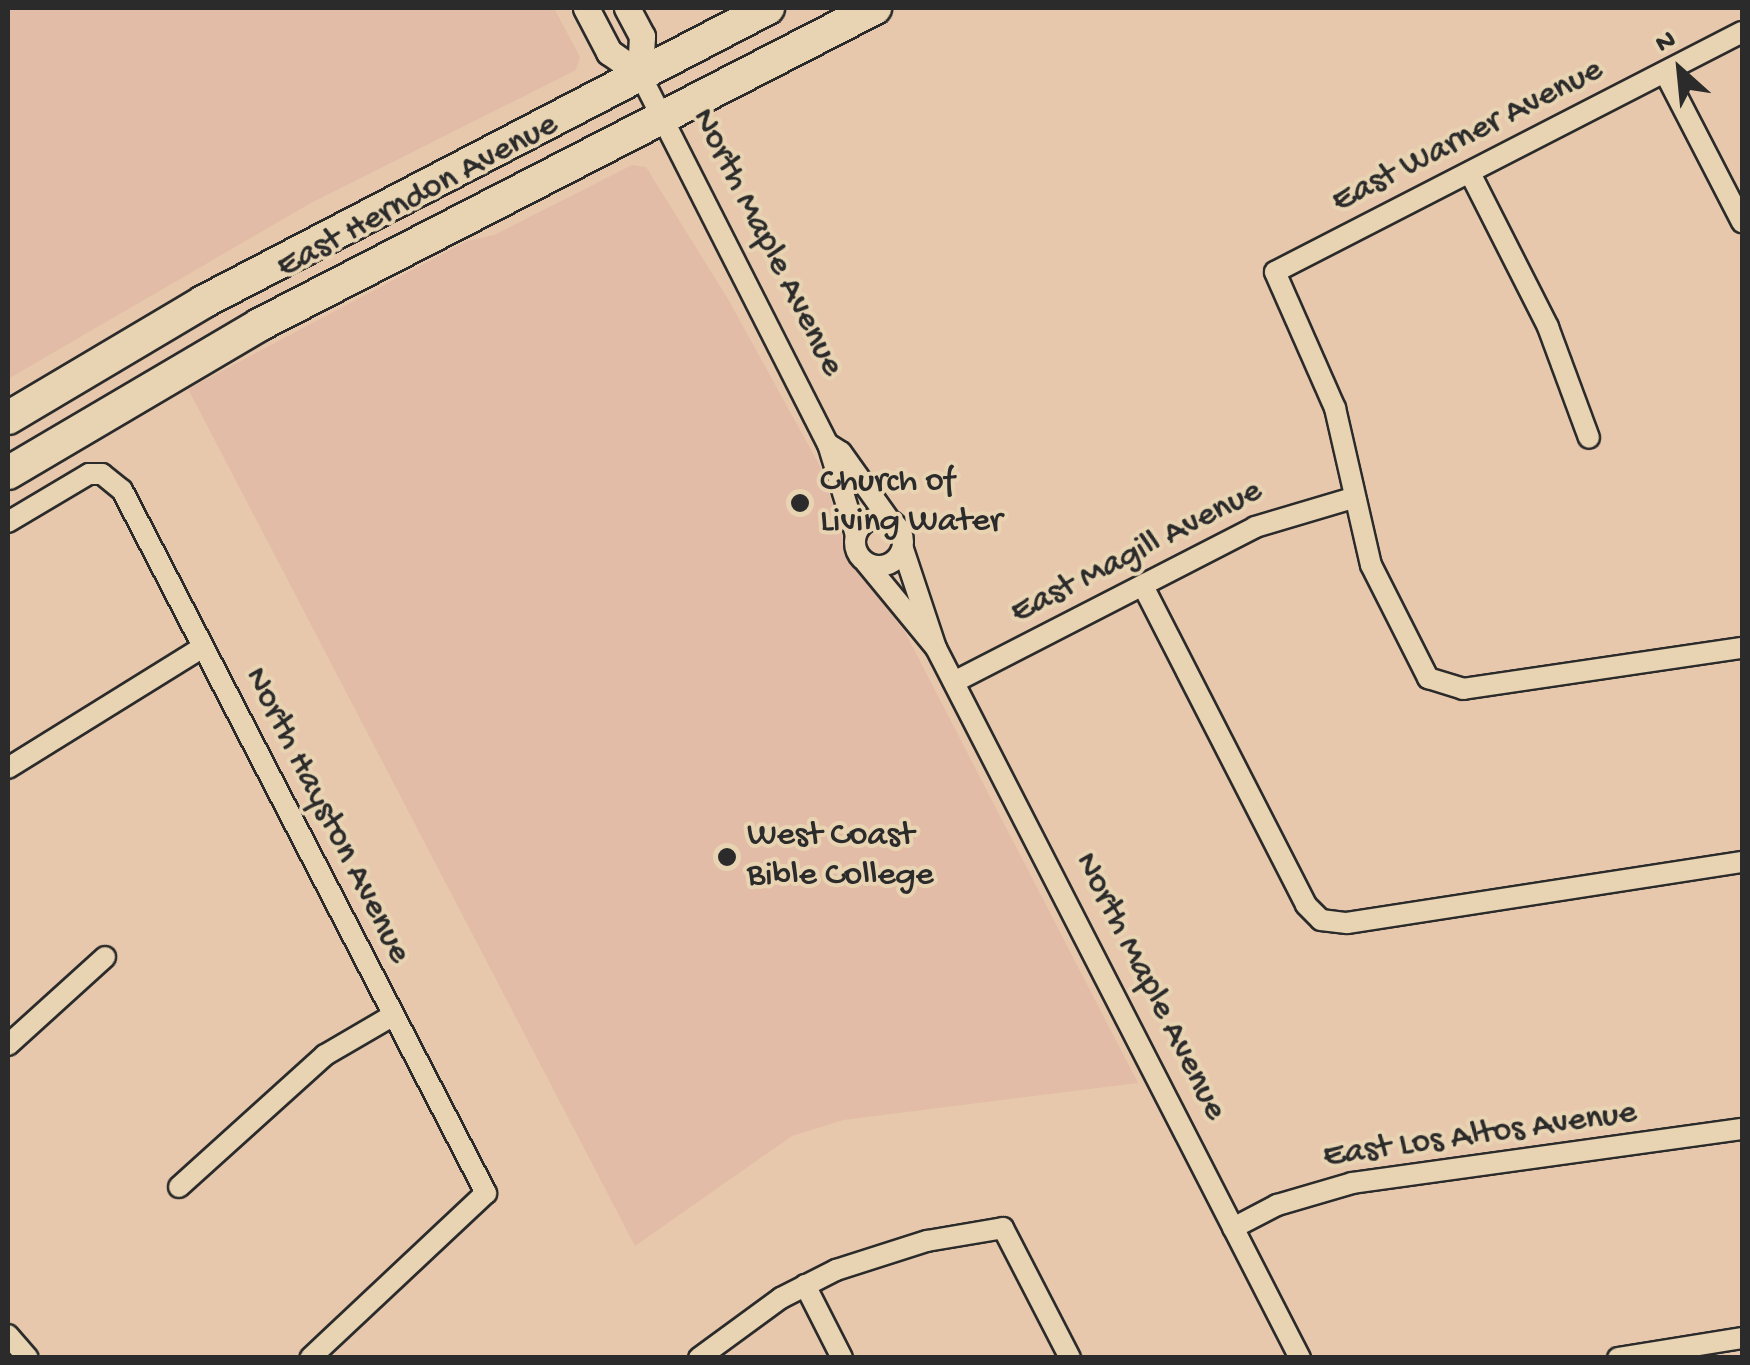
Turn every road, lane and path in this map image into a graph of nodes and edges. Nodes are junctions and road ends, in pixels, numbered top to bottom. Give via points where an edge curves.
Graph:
1 (586, 8) edge
2 (627, 8) edge
3 (768, 8) edge
4 (875, 8) edge
5 (1742, 32) edge
6 (1665, 73) junction
7 (640, 74) junction
8 (662, 114) junction
9 (1470, 173) junction
10 (1742, 222) edge
11 (8, 418) edge
12 (1589, 438) dead end
13 (828, 444) junction
14 (8, 472) edge
15 (1354, 498) junction
16 (888, 518) junction
17 (8, 522) edge
18 (856, 535) junction
19 (903, 549) junction
20 (866, 562) junction
21 (1143, 586) junction
22 (203, 647) junction
23 (936, 648) junction
24 (1742, 648) edge
25 (954, 682) junction
26 (8, 768) edge
27 (1742, 862) edge
28 (105, 957) dead end
29 (392, 1016) junction
30 (8, 1045) edge
31 (1742, 1129) edge
32 (178, 1187) dead end
33 (1232, 1228) junction
34 (805, 1285) junction
35 (8, 1335) edge
36 (1742, 1338) edge
37 (1293, 1355) edge
38 (28, 1358) edge
39 (310, 1358) edge
40 (698, 1358) edge
41 (842, 1358) edge
42 (1070, 1358) edge
43 (1618, 1358) edge

1 - 7 street, North Maple Avenue via 610,52
2 - 7 street, North Maple Avenue via 642,36
3 - 7 main road, East Herndon Avenue
4 - 8 main road, East Herndon Avenue
5 - 6 street, East Warner Avenue
6 - 9 street, East Warner Avenue
6 - 10 street
7 - 8 street, North Maple Avenue
7 - 11 main road, East Herndon Avenue via 202,302
8 - 13 street, North Maple Avenue
8 - 14 main road, East Herndon Avenue via 259,324
9 - 12 street via 1548,327
9 - 15 street, East Warner Avenue via 1276,272 1336,408
13 - 16 street, North Maple Avenue via 841,452
13 - 18 street, North Maple Avenue
15 - 21 street, East Magill Avenue via 1274,519
15 - 24 street via 1383,591 1421,669 1438,684 1463,689
16 - 18 street via 865,522
16 - 19 street, North Maple Avenue via 903,534
17 - 22 street, North Hayston Avenue via 75,480 102,474 122,490
18 - 20 street, North Maple Avenue via 856,550
19 - 20 street via 888,564
19 - 23 street, North Maple Avenue
20 - 23 street, North Maple Avenue
21 - 25 street, East Magill Avenue
21 - 27 street via 1306,905 1321,920 1347,923
22 - 26 street
22 - 29 street, North Hayston Avenue
23 - 25 street, North Maple Avenue
25 - 33 street, North Maple Avenue
28 - 30 street
29 - 32 street via 314,1064
29 - 39 street, North Hayston Avenue via 486,1193
31 - 33 street, East Los Altos Avenue via 1352,1183
33 - 37 street, North Maple Avenue
34 - 40 street
34 - 41 street
34 - 42 street via 895,1249 1003,1228
35 - 38 street
36 - 43 street

